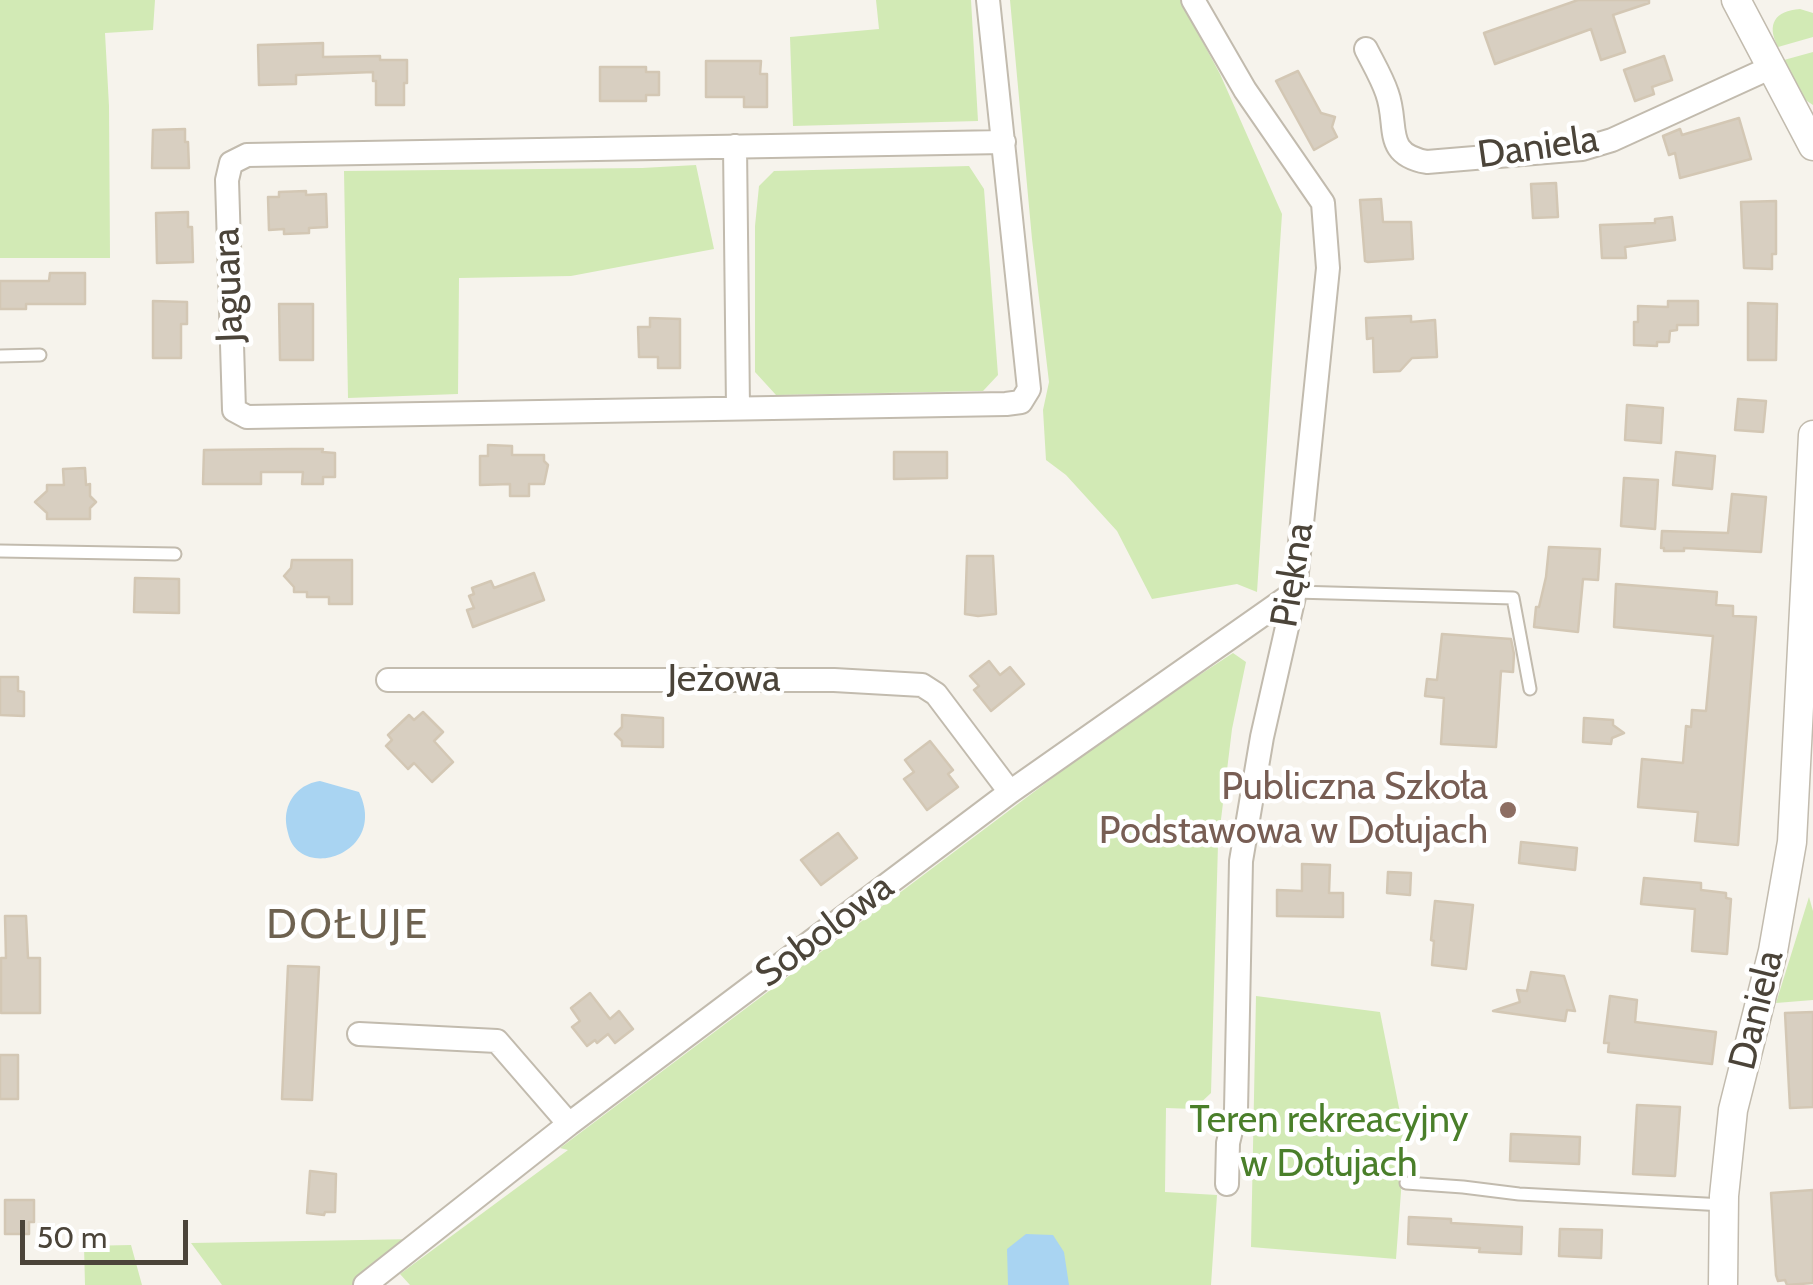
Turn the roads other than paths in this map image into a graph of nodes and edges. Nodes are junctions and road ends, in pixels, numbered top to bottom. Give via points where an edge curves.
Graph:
1 (988, 0) edge
2 (1193, 0) edge
3 (1736, 0) edge
4 (1366, 49) dead end
5 (1772, 67) junction
6 (1004, 142) junction
7 (735, 146) junction
8 (1813, 146) edge
9 (40, 355) dead end
10 (0, 356) edge
11 (738, 408) junction
12 (1813, 435) edge
13 (0, 551) edge
14 (175, 554) dead end
15 (1295, 592) junction
16 (388, 680) dead end
17 (1530, 689) dead end
18 (1010, 792) junction
19 (1802, 846) edge
20 (358, 1034) dead end
21 (569, 1124) junction
22 (1406, 1183) dead end
23 (1227, 1184) dead end
24 (1724, 1205) junction
25 (365, 1285) edge
26 (1724, 1285) edge

1 - 6 street, Jaguara
2 - 15 street, Piękna via 1323,203 1328,268
3 - 5 street
4 - 5 street, Daniela via 1388,95 1400,151 1427,162 1582,149
5 - 8 street
6 - 7 street, Jaguara
6 - 11 street, Jaguara via 1029,389 1021,402
7 - 11 street
7 - 11 street, Jaguara via 246,155 231,163 226,180 232,395 234,410 247,417
9 - 10 lane
12 - 19 street, Daniela
13 - 14 lane
15 - 17 lane via 1513,598
15 - 18 street, Sobolowa
15 - 23 street, Piękna via 1241,861 1236,1110
16 - 18 street, Jeżowa via 922,685 936,694
18 - 21 street, Sobolowa
19 - 24 street, Daniela via 1735,1098
20 - 21 street via 496,1041
21 - 25 street, Sobolowa
22 - 24 lane
24 - 26 street, Daniela

